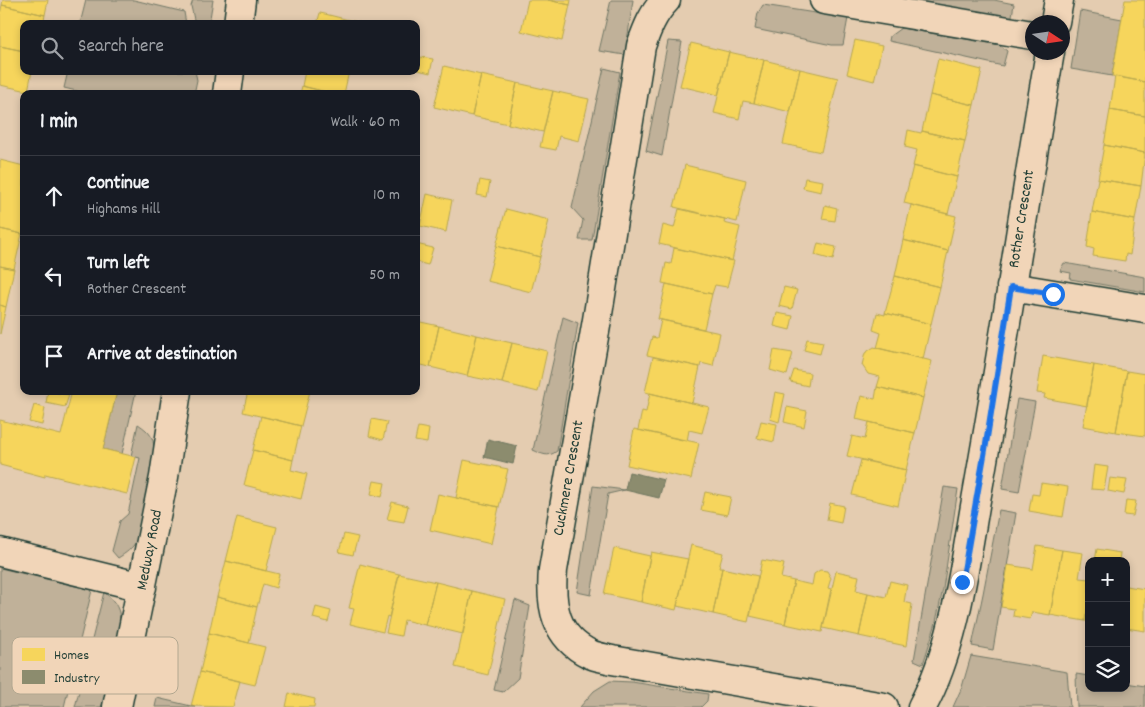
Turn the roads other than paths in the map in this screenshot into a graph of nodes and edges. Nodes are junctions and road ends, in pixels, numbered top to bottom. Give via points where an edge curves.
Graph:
1 (241, 0) edge
2 (666, 0) edge
3 (824, 0) edge
4 (1059, 0) edge
5 (1056, 15) edge
6 (238, 20) edge
7 (1025, 34) edge
8 (1049, 60) edge
9 (229, 75) edge
10 (228, 90) edge
11 (1011, 287) junction
12 (1145, 309) edge
13 (176, 395) edge
14 (0, 552) edge
15 (142, 587) junction
16 (132, 637) edge
17 (120, 694) edge
18 (117, 707) edge
19 (884, 707) edge
20 (922, 707) edge

1 - 6 street
2 - 19 street, Cuckmere Crescent via 650,22 641,46 553,570 551,593 554,612 574,645 591,655
3 - 7 street
4 - 5 street
8 - 11 street, Rother Crescent
9 - 10 street
11 - 12 street
11 - 20 street, Rother Crescent via 962,582 946,648
13 - 15 street, Medway Road
14 - 15 street
15 - 16 street, Medway Road
17 - 18 street, Medway Road

